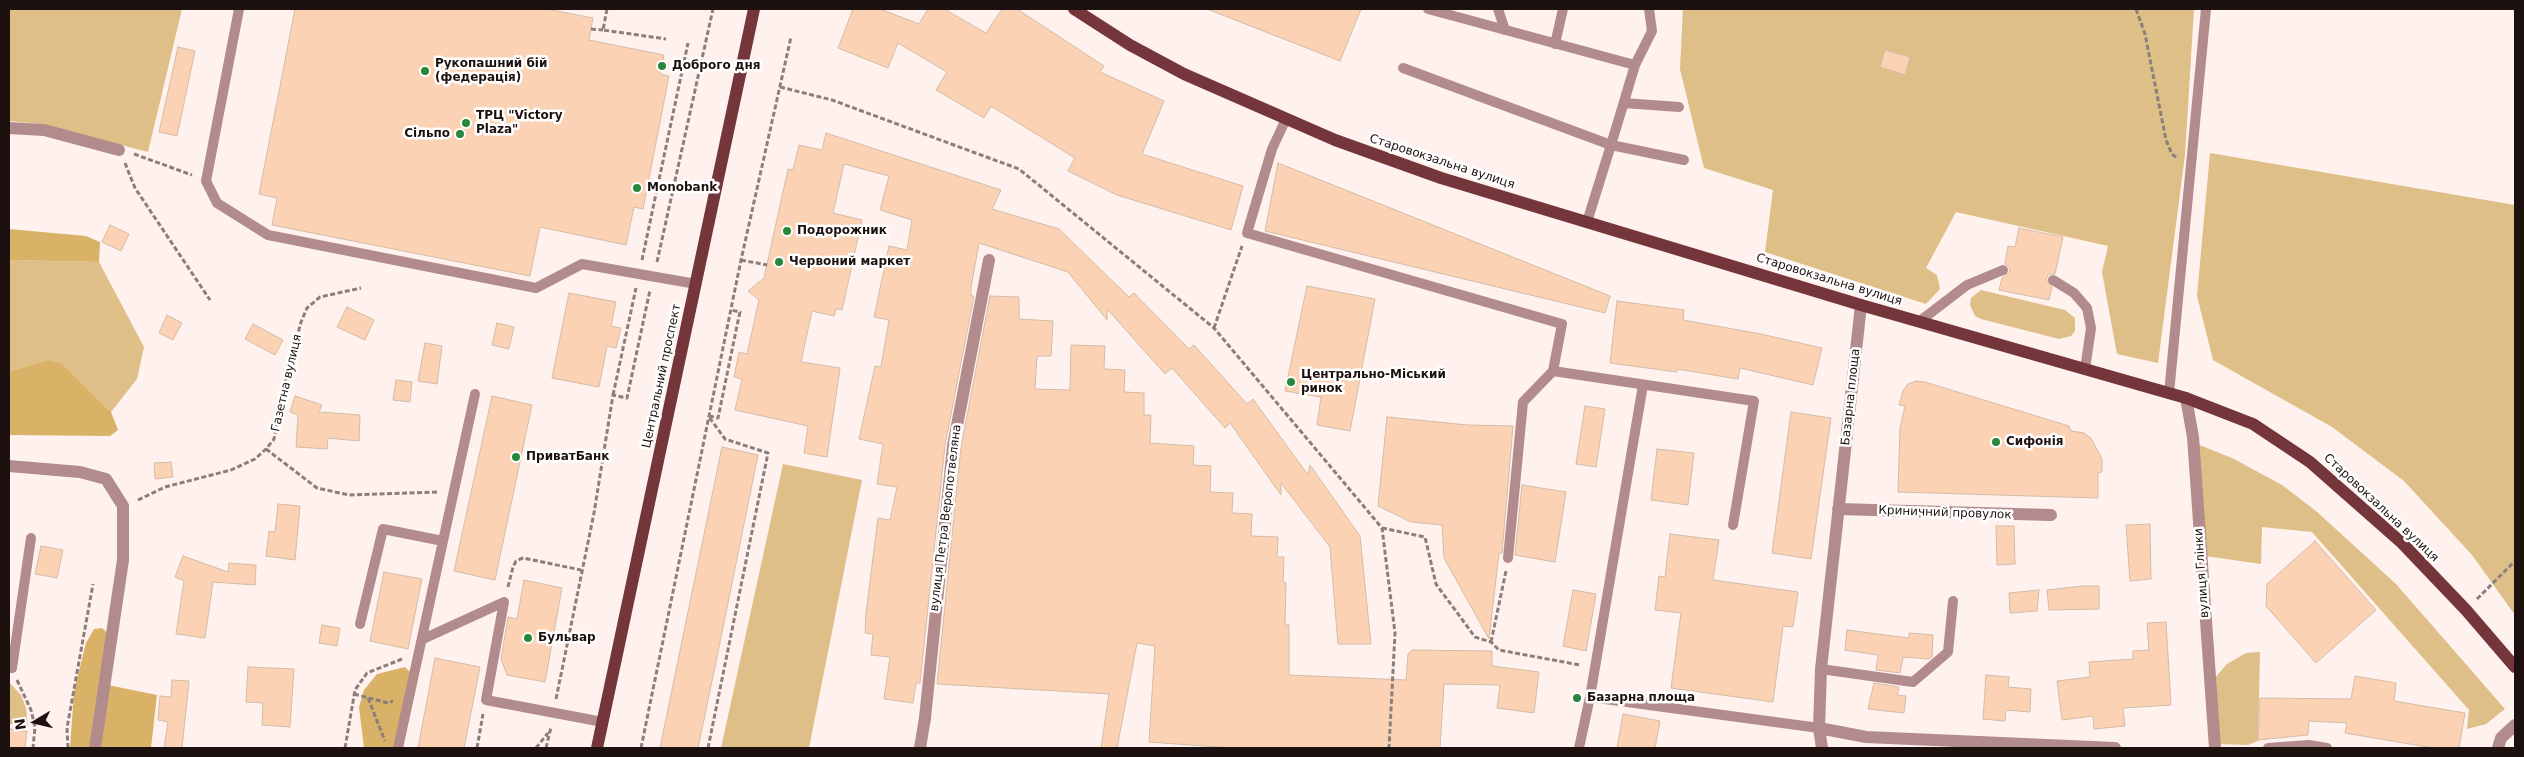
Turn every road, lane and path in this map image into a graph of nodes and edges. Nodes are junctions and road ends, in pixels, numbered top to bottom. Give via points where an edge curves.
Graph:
1 (239, 9) edge
2 (607, 9) edge
3 (713, 9) edge
4 (754, 9) edge
5 (1074, 9) edge
6 (1428, 9) edge
7 (1498, 9) edge
8 (1563, 9) edge
9 (1649, 9) edge
10 (2136, 9) edge
11 (2206, 9) edge
12 (591, 29) dead end
13 (603, 30) junction
14 (1505, 30) junction
15 (791, 37) dead end
16 (666, 39) dead end
17 (688, 43) dead end
18 (1555, 44) junction
19 (1635, 66) junction
20 (1403, 68) dead end
21 (780, 86) junction
22 (1624, 102) junction
23 (1679, 107) dead end
24 (1286, 119) junction
25 (9, 128) edge
26 (1611, 145) junction
27 (119, 150) junction
28 (1684, 160) dead end
29 (2191, 162) junction
30 (206, 181) junction
31 (1587, 222) junction
32 (1247, 233) junction
33 (741, 260) junction
34 (989, 260) dead end
35 (767, 265) dead end
36 (2004, 270) dead end
37 (639, 274) junction
38 (653, 276) junction
39 (2054, 280) dead end
40 (696, 284) junction
41 (361, 288) dead end
42 (634, 299) dead end
43 (210, 300) dead end
44 (1861, 304) junction
45 (731, 310) junction
46 (1920, 321) junction
47 (1214, 328) junction
48 (2085, 369) junction
49 (1553, 370) junction
50 (1643, 385) junction
51 (2169, 393) junction
52 (474, 394) dead end
53 (613, 396) junction
54 (2186, 398) junction
55 (709, 416) junction
56 (266, 449) junction
57 (9, 466) edge
58 (454, 492) junction
59 (124, 506) junction
60 (1838, 509) junction
61 (2051, 516) dead end
62 (1732, 525) dead end
63 (1382, 528) junction
64 (31, 538) dead end
65 (444, 541) junction
66 (1508, 558) joint
67 (2515, 561) edge
68 (581, 570) junction
69 (93, 584) dead end
70 (1953, 601) dead end
71 (504, 602) junction
72 (2466, 610) junction
73 (360, 624) dead end
74 (422, 639) junction
75 (1491, 642) junction
76 (419, 653) junction
77 (1595, 667) junction
78 (2515, 667) edge
79 (11, 668) edge
80 (1821, 669) junction
81 (411, 692) junction
82 (354, 694) junction
83 (1590, 697) junction
84 (368, 698) junction
85 (486, 700) junction
86 (554, 713) junction
87 (602, 722) junction
88 (2515, 725) edge
89 (1820, 728) junction
90 (550, 731) junction
91 (388, 743) dead end
92 (1882, 743) edge
93 (33, 748) edge
94 (68, 748) edge
95 (95, 748) edge
96 (345, 748) edge
97 (398, 748) edge
98 (477, 748) edge
99 (536, 748) edge
100 (546, 748) edge
101 (597, 748) edge
102 (641, 748) edge
103 (708, 748) edge
104 (920, 748) edge
105 (1389, 748) edge
106 (1579, 748) edge
107 (1822, 748) edge
108 (2115, 748) edge
109 (2215, 748) edge
110 (2268, 748) edge
111 (2327, 748) edge
112 (2498, 748) edge

1 - 30 lane
2 - 13 path
3 - 38 path
4 - 40 main road, Центральний проспект
5 - 24 main road, Старовокзальна вулиця via 1130,45 1184,74
6 - 14 lane
7 - 14 lane
8 - 18 lane
9 - 19 lane via 1652,31
10 - 29 path via 2145,34 2166,140 2172,154 2182,162
11 - 29 lane
12 - 13 path
13 - 16 path
14 - 18 lane
15 - 21 path
17 - 37 path
18 - 19 lane
19 - 22 lane
20 - 26 lane
21 - 33 path
21 - 47 path via 832,100 1020,169
22 - 23 lane
22 - 26 lane
24 - 31 main road, Старовокзальна вулиця via 1441,178
24 - 32 lane via 1272,149
25 - 27 street via 44,130
26 - 28 lane
26 - 31 lane
27 - 30 path
27 - 43 path via 135,188
29 - 51 lane
30 - 37 lane via 217,203 268,235 536,288 582,264
31 - 44 main road, Старовокзальна вулиця
32 - 47 path
32 - 49 lane via 1562,324
33 - 35 path
33 - 45 path
34 - 104 street, вулиця Петра Веропотвеляна via 953,446
36 - 46 lane via 1967,285
37 - 38 lane
38 - 40 lane
38 - 53 path via 627,398
39 - 48 lane via 2074,293 2087,308 2090,328
40 - 87 main road, Центральний проспект
41 - 56 path, Газетна вулиця via 320,297 307,308 286,379 274,439
42 - 53 path
44 - 46 main road, Старовокзальна вулиця
44 - 60 street, Базарна площа
45 - 55 path
45 - 55 path via 740,312 718,418
46 - 48 main road, Старовокзальна вулиця
47 - 63 path
48 - 51 main road, Старовокзальна вулиця
49 - 50 lane
49 - 66 lane via 1523,402
50 - 62 lane via 1754,402
50 - 77 lane
51 - 54 main road, Старовокзальна вулиця
52 - 58 lane
53 - 68 path
54 - 72 main road, Старовокзальна вулиця via 2253,424 2310,462 2402,543
54 - 109 street, вулиця Глінки via 2192,437
55 - 102 path
55 - 103 path via 725,439 768,453
56 - 58 path via 317,488 349,496
56 - 59 path, Газетна вулиця via 255,459 232,470 165,487
57 - 59 street via 80,472 106,479
58 - 65 lane
59 - 95 street via 123,560
60 - 61 street, Криничний провулок
60 - 80 street, Базарна площа
63 - 75 path via 1425,537 1436,584 1475,637
63 - 105 path via 1394,633
64 - 79 lane
65 - 73 lane via 384,529
65 - 74 lane
66 - 75 path
67 - 72 path
68 - 71 path via 523,558 513,567
68 - 86 path
69 - 94 path via 68,728
70 - 80 lane via 1948,652 1914,682
71 - 74 lane
71 - 85 lane
72 - 78 main road, Старовокзальна вулиця
74 - 76 lane
75 - 77 path via 1499,650
76 - 81 lane
76 - 82 path via 367,673
77 - 83 lane
79 - 93 path via 31,710 35,727
80 - 89 street, Базарна площа
81 - 84 path via 388,703
81 - 97 lane
82 - 84 path
82 - 96 path
83 - 89 lane
83 - 106 lane
84 - 91 path via 382,738
85 - 86 lane
85 - 98 path
86 - 87 lane
86 - 90 path
87 - 101 main road, Центральний проспект
88 - 112 street via 2501,738
89 - 92 street
89 - 107 street, Базарна площа
90 - 99 path
90 - 100 path
92 - 108 street
110 - 111 lane via 2309,744

